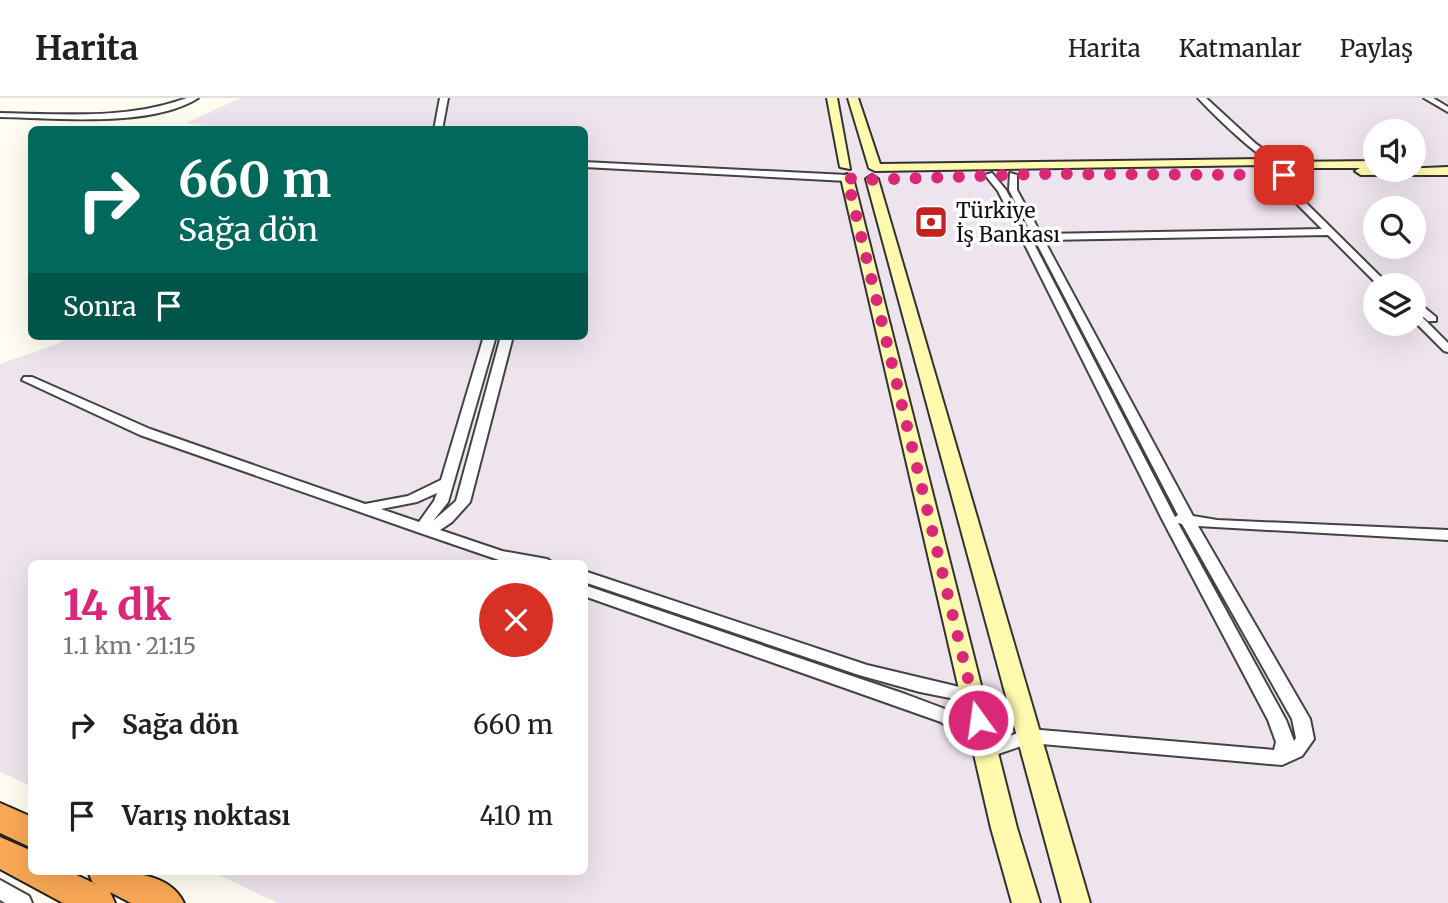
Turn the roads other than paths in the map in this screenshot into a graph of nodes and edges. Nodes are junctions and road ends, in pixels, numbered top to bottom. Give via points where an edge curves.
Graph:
1 (194, 98) edge
2 (443, 98) edge
3 (832, 98) edge
4 (853, 98) edge
5 (1194, 98) edge
6 (1202, 98) edge
7 (1428, 98) edge
8 (1439, 98) edge
9 (1448, 104) edge
10 (1448, 110) edge
11 (0, 115) edge
12 (439, 126) edge
13 (588, 156) edge
14 (1426, 163) edge
15 (1448, 163) edge
16 (588, 164) edge
17 (1252, 165) junction
18 (1363, 165) edge
19 (1285, 169) junction
20 (987, 171) junction
21 (1011, 171) junction
22 (1448, 171) edge
23 (845, 172) junction
24 (1265, 174) junction
25 (875, 175) junction
26 (1330, 232) junction
27 (1032, 237) junction
28 (1372, 273) edge
29 (1384, 273) edge
30 (1426, 314) edge
31 (1426, 327) edge
32 (1448, 335) edge
33 (488, 340) edge
34 (506, 340) edge
35 (1448, 349) edge
36 (1093, 354) junction
37 (28, 380) dead end
38 (446, 483) junction
39 (362, 508) junction
40 (1169, 519) junction
41 (1187, 519) junction
42 (428, 531) junction
43 (1448, 535) edge
44 (499, 555) junction
45 (506, 560) edge
46 (526, 560) edge
47 (588, 578) edge
48 (588, 591) edge
49 (770, 646) junction
50 (973, 698) junction
51 (1027, 729) junction
52 (984, 743) junction
53 (1282, 758) junction
54 (0, 817) edge
55 (28, 832) edge
56 (0, 852) edge
57 (28, 866) edge
58 (43, 875) edge
59 (111, 875) edge
60 (0, 889) edge
61 (22, 903) edge
62 (97, 903) edge
63 (166, 903) edge
64 (1026, 903) edge
65 (1076, 903) edge

1 - 11 street via 124,114
2 - 12 street
3 - 23 street
4 - 25 street
5 - 17 street via 1244,149
6 - 19 street
7 - 10 street
8 - 9 street
13 - 23 street
14 - 15 street
16 - 23 street
17 - 19 street via 1263,162
17 - 21 street
17 - 24 street
18 - 19 street
19 - 22 street
19 - 24 street
19 - 29 street via 1311,203
20 - 21 street
20 - 25 street
20 - 27 street
21 - 24 street
21 - 27 street via 1013,190
23 - 25 street
23 - 50 street
24 - 26 street
25 - 51 street
26 - 27 street
26 - 28 street
27 - 36 street
30 - 32 street
31 - 35 street
33 - 38 street
34 - 42 street via 463,502
36 - 40 street
36 - 41 street
37 - 39 street via 145,432
38 - 39 street via 412,499
38 - 42 street via 441,502 426,520
39 - 42 street
40 - 41 street
40 - 53 street via 1277,720 1285,742
41 - 43 street
41 - 53 street via 1301,719 1305,739 1296,751
42 - 44 street
44 - 45 street
44 - 46 street
47 - 49 street
48 - 49 street
49 - 50 street
49 - 52 street via 947,717
50 - 51 street via 1010,707
50 - 52 street
51 - 52 street via 998,747
51 - 53 street
51 - 65 street
52 - 64 street
54 - 55 highway
56 - 57 highway
58 - 62 highway
59 - 63 highway
60 - 61 street

